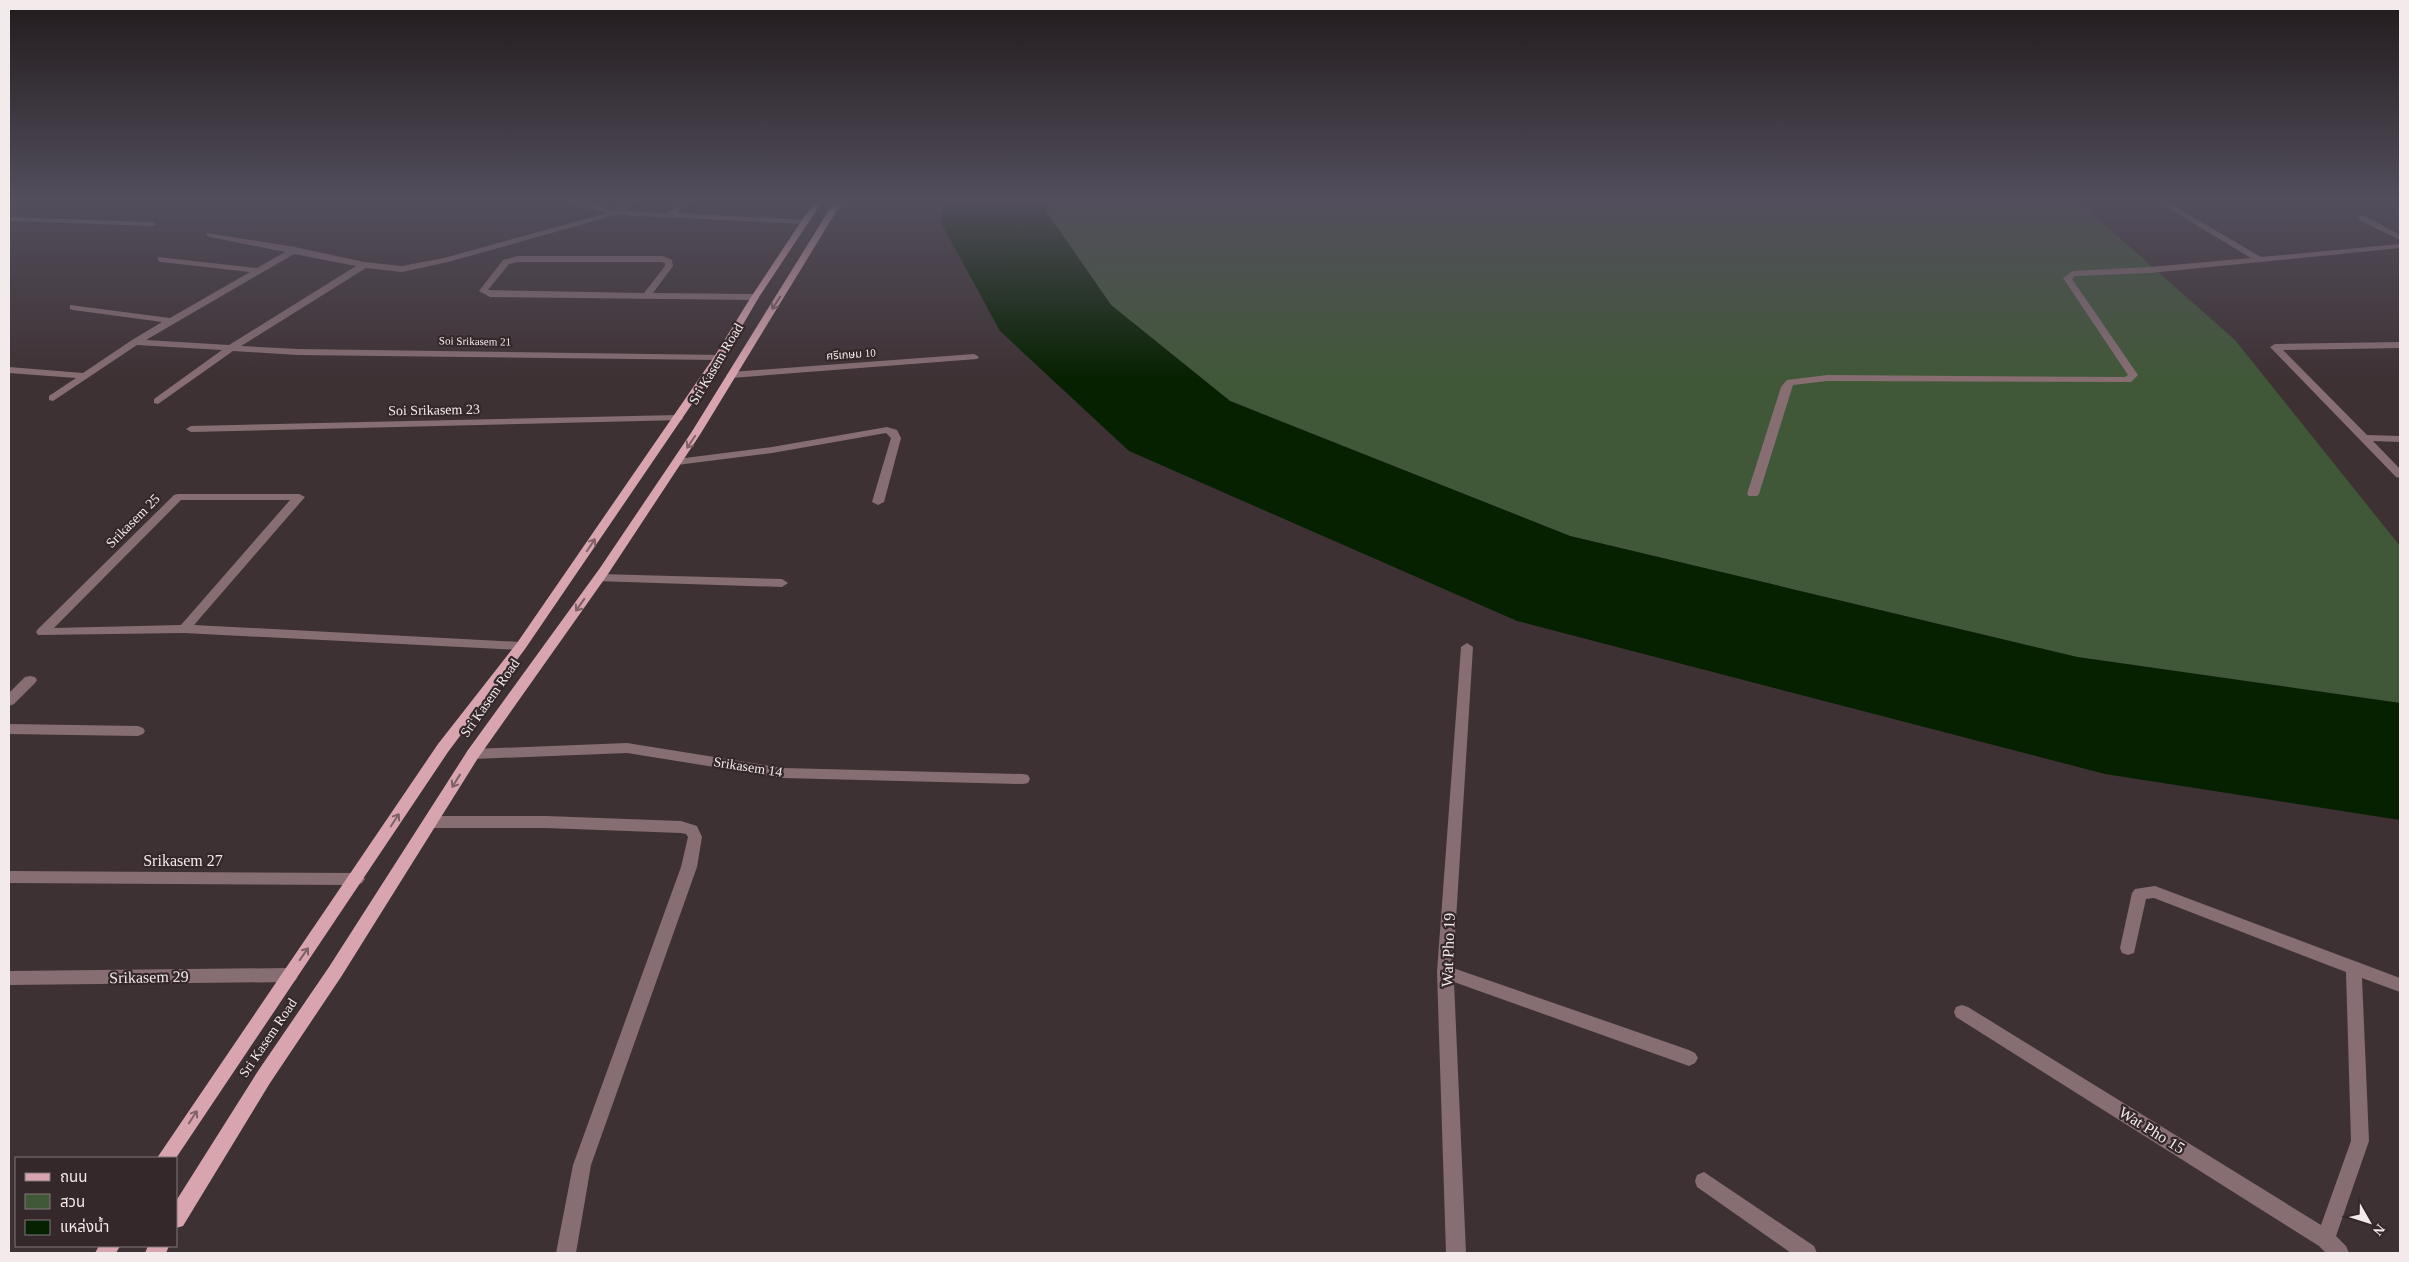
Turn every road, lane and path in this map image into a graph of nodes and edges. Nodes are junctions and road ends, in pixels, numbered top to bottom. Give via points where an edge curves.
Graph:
1 (176, 261) edge
2 (277, 261) edge
3 (345, 261) edge
4 (435, 261) edge
5 (510, 261) edge
6 (666, 261) edge
7 (780, 261) edge
8 (802, 261) edge
9 (2247, 261) edge
10 (364, 265) junction
11 (259, 271) junction
12 (646, 296) junction
13 (755, 297) junction
14 (73, 307) dead end
15 (171, 321) junction
16 (135, 342) junction
17 (2400, 345) edge
18 (232, 348) junction
19 (719, 357) junction
20 (974, 357) dead end
21 (9, 370) edge
22 (85, 376) junction
23 (731, 376) junction
24 (53, 398) dead end
25 (158, 401) dead end
26 (678, 418) junction
27 (191, 429) dead end
28 (2366, 438) junction
29 (2400, 439) edge
30 (677, 462) junction
31 (2400, 475) edge
32 (1753, 494) dead end
33 (878, 502) dead end
34 (598, 578) junction
35 (782, 583) dead end
36 (184, 629) junction
37 (521, 646) junction
38 (1468, 647) dead end
39 (30, 680) dead end
40 (9, 701) edge
41 (9, 729) edge
42 (138, 731) dead end
43 (473, 754) junction
44 (1023, 779) dead end
45 (430, 822) junction
46 (9, 877) edge
47 (356, 879) junction
48 (2128, 948) dead end
49 (2354, 968) junction
50 (1445, 972) junction
51 (290, 975) junction
52 (9, 978) edge
53 (2400, 985) edge
54 (1962, 1012) dead end
55 (1689, 1058) dead end
56 (167, 1157) edge
57 (1704, 1181) dead end
58 (178, 1216) edge
59 (2326, 1239) junction
60 (566, 1253) edge
61 (1456, 1253) edge
62 (1807, 1253) edge
63 (2339, 1253) edge

1 - 11 street
2 - 11 street
3 - 10 street
4 - 10 street via 402,269
5 - 12 street via 506,262 483,291 490,294
6 - 12 street via 669,266
7 - 13 main road, Sri Kasem Road
8 -> 23 main road, Sri Kasem Road
9 - 32 street via 2073,274 2068,278 2132,375 2128,380 1827,378 1790,382
10 - 18 street
11 - 15 street
12 - 13 street
13 - 19 main road, Sri Kasem Road
14 - 15 street
15 - 16 street
16 - 18 street, Soi Srikasem 21
16 - 22 street
17 - 28 street via 2275,347
18 - 19 street, Soi Srikasem 21 via 298,352
18 - 25 street
19 - 26 main road, Sri Kasem Road
20 - 23 street, ศรีเกษม 10
21 - 22 street
22 - 24 street
23 -> 30 main road, Sri Kasem Road
26 - 27 street, Soi Srikasem 23
37 -> 26 main road, Sri Kasem Road
28 - 29 street
28 - 31 street
30 - 33 street via 887,430 896,438
30 - 34 main road, Sri Kasem Road
34 - 35 street
34 -> 43 main road, Sri Kasem Road
36 - 36 street, Srikasem 25 via 42,632 178,498 299,497
36 - 37 street, Srikasem 25
47 -> 37 main road, Sri Kasem Road via 443,748
38 - 50 street, Wat Pho 19
39 - 40 street
41 - 42 street
43 - 44 street, Srikasem 14 via 627,748 783,774
43 -> 45 main road, Sri Kasem Road
45 - 58 main road, Sri Kasem Road
45 - 60 street via 681,827 692,830 695,837 689,867 582,1165
46 - 47 street, Srikasem 27
51 -> 47 main road, Sri Kasem Road
48 - 49 street via 2140,893 2156,892
49 - 53 street
49 - 59 street via 2360,1141
50 - 55 street
50 - 61 street, Wat Pho 19
51 - 52 street, Srikasem 29
56 -> 51 main road, Sri Kasem Road
54 - 59 street, Wat Pho 15
57 - 62 street
59 - 63 street, Wat Pho 15

